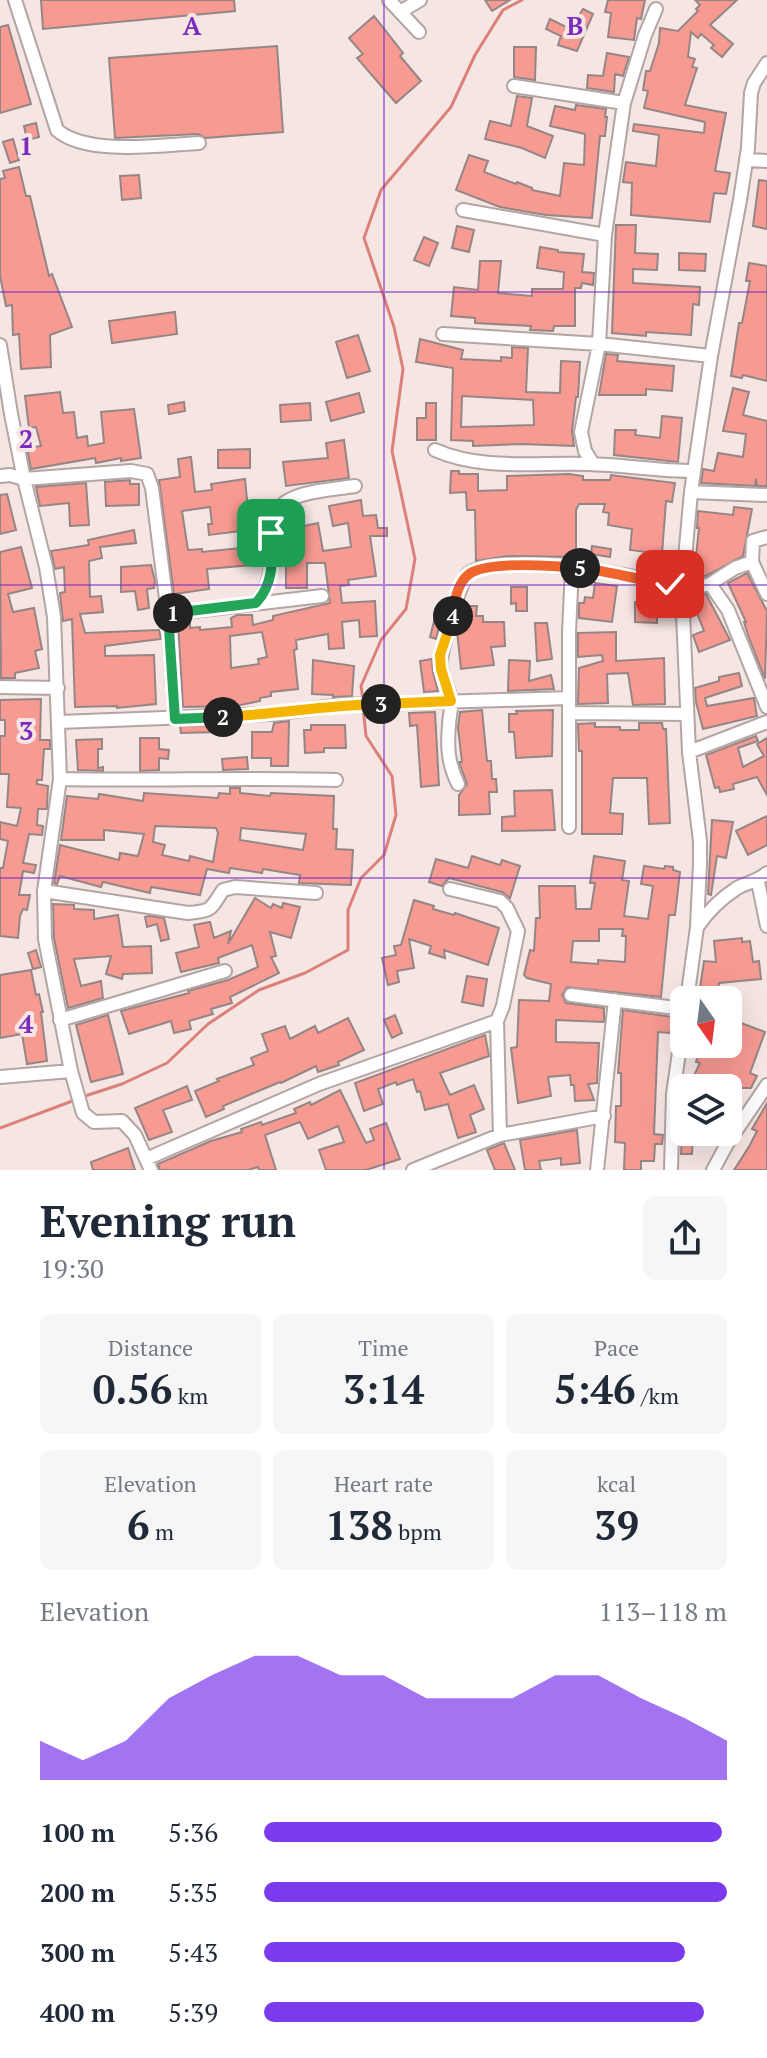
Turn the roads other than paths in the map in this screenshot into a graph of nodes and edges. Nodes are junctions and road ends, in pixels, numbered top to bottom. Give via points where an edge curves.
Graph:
1 (15, 0) edge
2 (389, 0) edge
3 (420, 0) edge
4 (656, 9) dead end
5 (400, 12) junction
6 (419, 32) dead end
7 (767, 63) edge
8 (514, 86) dead end
9 (624, 103) junction
10 (199, 143) dead end
11 (746, 160) junction
12 (767, 161) edge
13 (463, 210) dead end
14 (605, 235) junction
15 (443, 334) dead end
16 (599, 344) junction
17 (0, 345) edge
18 (711, 356) junction
19 (435, 450) dead end
20 (593, 464) junction
21 (694, 471) junction
22 (0, 476) edge
23 (24, 479) junction
24 (355, 486) dead end
25 (691, 492) junction
26 (767, 495) edge
27 (767, 537) edge
28 (752, 562) junction
29 (572, 568) junction
30 (710, 584) junction
31 (682, 591) junction
32 (767, 594) edge
33 (322, 596) dead end
34 (256, 603) junction
35 (168, 614) junction
36 (0, 687) edge
37 (58, 688) junction
38 (569, 698) junction
39 (451, 701) junction
40 (767, 707) edge
41 (570, 713) junction
42 (687, 714) junction
43 (175, 719) junction
44 (59, 722) junction
45 (767, 722) edge
46 (689, 752) junction
47 (60, 779) junction
48 (336, 780) dead end
49 (458, 784) dead end
50 (569, 827) dead end
51 (762, 878) edge
52 (450, 889) dead end
53 (44, 891) junction
54 (316, 893) dead end
55 (767, 926) edge
56 (697, 927) junction
57 (225, 971) dead end
58 (689, 986) edge
59 (571, 995) dead end
60 (615, 1000) junction
61 (670, 1007) edge
62 (60, 1020) junction
63 (497, 1021) junction
64 (678, 1058) edge
65 (72, 1076) junction
66 (0, 1077) edge
67 (767, 1085) edge
68 (604, 1116) junction
69 (500, 1135) junction
70 (148, 1164) edge
71 (674, 1169) edge
72 (413, 1170) edge
73 (597, 1170) edge
74 (713, 1170) edge

1 - 10 street via 57,130 66,138 110,146
2 - 5 street
3 - 5 street
4 - 9 street
5 - 6 street
7 - 11 street via 751,93
8 - 9 street
9 - 14 street
11 - 12 street
11 - 18 street
13 - 14 street
14 - 16 street
15 - 16 street
16 - 18 street
16 - 20 street via 581,432
17 - 23 street
18 - 21 street
19 - 20 street via 475,462
20 - 21 street
21 - 25 street
22 - 23 street
23 - 35 street via 147,474
23 - 37 street via 46,567
24 - 34 street via 308,493 277,508 271,520 273,566 266,592
25 - 26 street
25 - 31 street
27 - 28 street via 753,541
28 - 30 street
28 - 32 street
29 - 31 street via 617,572
29 - 38 street
29 - 39 street via 515,566 476,570 466,577 440,655
30 - 31 street
30 - 40 street via 728,610
31 - 42 street
33 - 34 street
34 - 35 street
35 - 43 street
36 - 37 street
37 - 44 street
38 - 39 street
38 - 41 street
39 - 43 street
39 - 49 street via 446,752
41 - 42 street
41 - 50 street
42 - 46 street
43 - 44 street
44 - 47 street
45 - 46 street
46 - 56 street via 700,841
47 - 48 street
47 - 53 street
51 - 55 street
51 - 56 street via 708,911
52 - 63 street via 500,901 518,931
53 - 54 street via 188,913 206,912 223,890 235,887
53 - 62 street via 45,939
56 - 58 street
57 - 62 street
59 - 60 street
60 - 61 street
60 - 68 street
62 - 65 street
63 - 69 street
63 - 70 street via 319,1084
64 - 71 street
65 - 66 street
65 - 70 street via 83,1113 94,1122 122,1121
67 - 74 street
68 - 69 street
68 - 73 street
69 - 72 street

